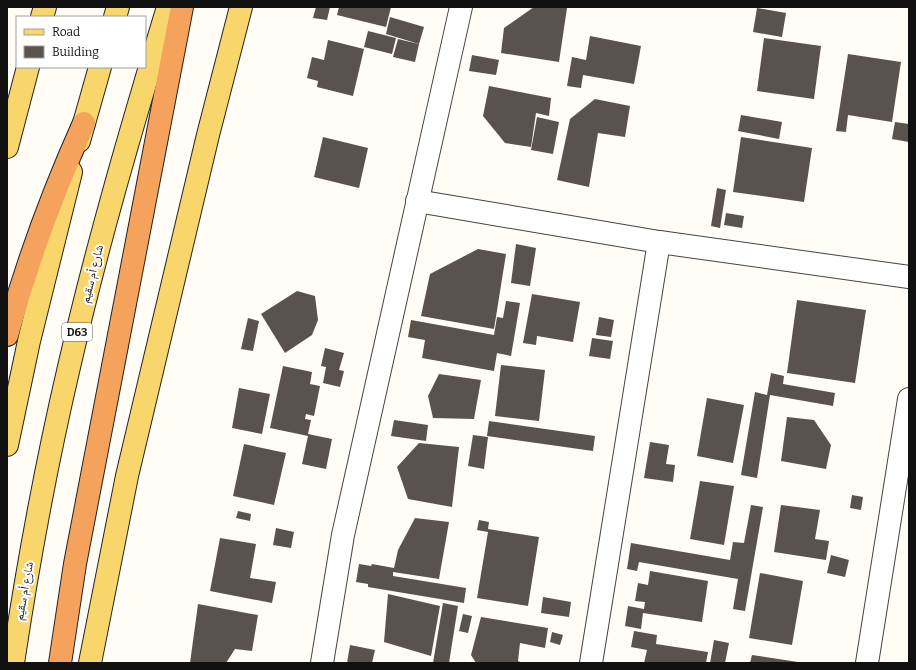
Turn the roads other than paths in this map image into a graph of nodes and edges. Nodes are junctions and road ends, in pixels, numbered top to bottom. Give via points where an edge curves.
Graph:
1 (168, 7) edge
2 (182, 7) edge
3 (241, 7) edge
4 (461, 7) edge
5 (28, 68) edge
6 (100, 68) edge
7 (84, 123) junction
8 (7, 147) edge
9 (416, 201) junction
10 (660, 242) junction
11 (909, 277) edge
12 (7, 335) edge
13 (909, 399) edge
14 (7, 444) edge
15 (13, 663) edge
16 (60, 663) edge
17 (90, 663) edge
18 (322, 663) edge
19 (591, 663) edge
20 (867, 663) edge

1 - 15 main road, شارع أم سقيم / D63 via 129,137 69,367 35,529
2 - 16 highway via 77,556
3 - 17 main road via 132,453
4 - 9 street
5 - 8 main road
6 - 7 main road
7 - 12 highway via 44,217
7 - 14 main road via 30,334
9 - 10 street
9 - 18 street via 343,535
10 - 11 street
10 - 19 street
13 - 20 street

